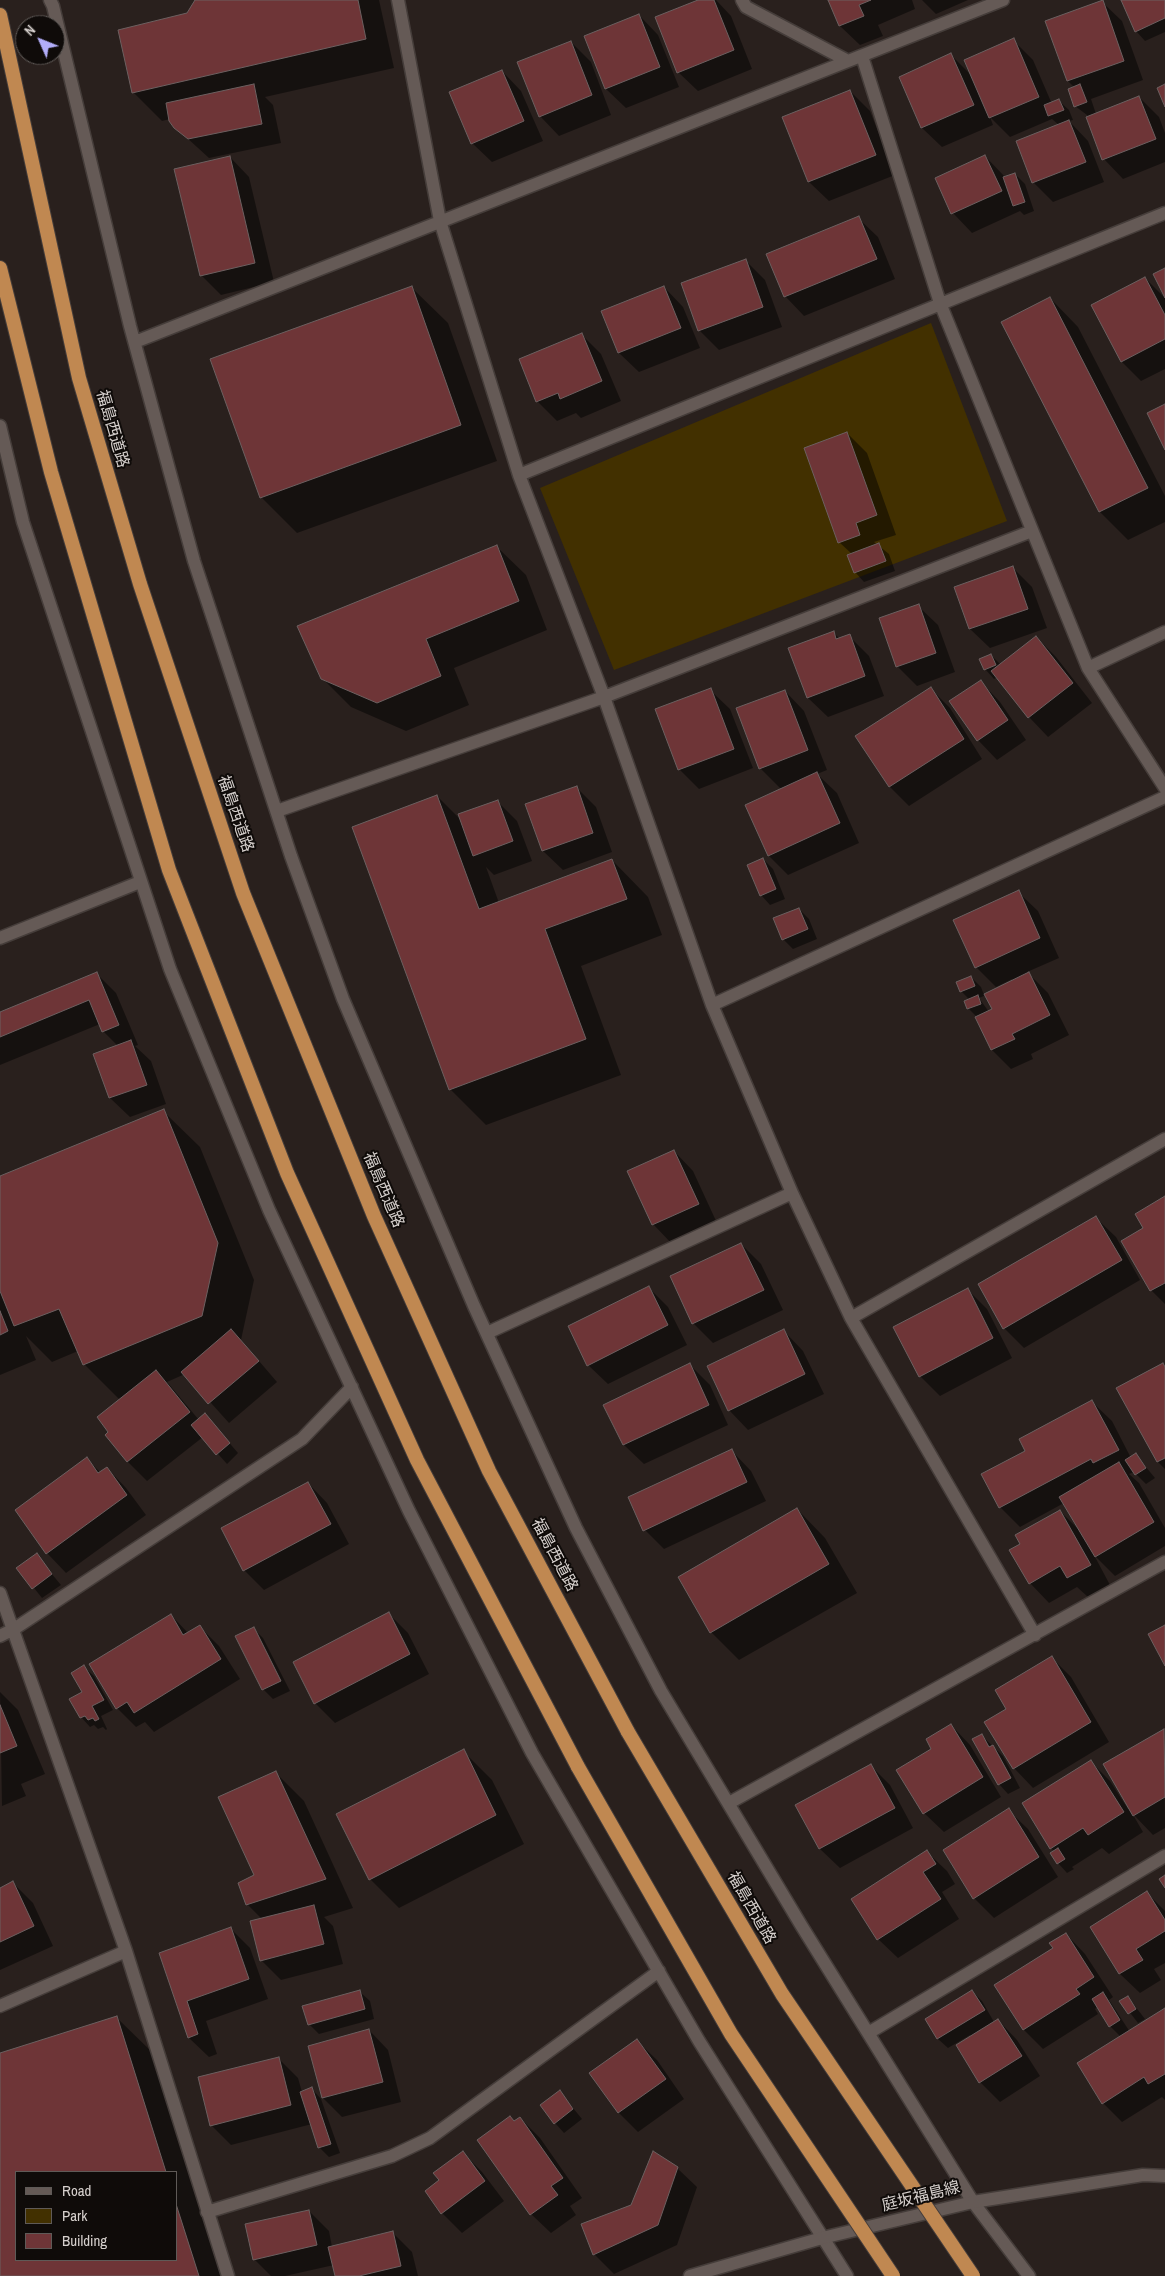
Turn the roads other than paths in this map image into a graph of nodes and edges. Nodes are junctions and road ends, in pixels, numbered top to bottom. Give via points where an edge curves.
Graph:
1 (50, 0) edge
2 (398, 0) edge
3 (742, 0) edge
4 (1003, 0) edge
5 (0, 15) edge
6 (862, 56) junction
7 (848, 61) junction
8 (1165, 213) edge
9 (440, 221) junction
10 (0, 268) edge
11 (940, 303) junction
12 (134, 342) junction
13 (0, 426) edge
14 (519, 475) junction
15 (1032, 531) junction
16 (1165, 632) edge
17 (1088, 668) junction
18 (604, 697) junction
19 (1165, 788) edge
20 (1165, 797) edge
21 (276, 811) junction
22 (140, 882) junction
23 (0, 938) edge
24 (712, 1005) junction
25 (1165, 1139) edge
26 (792, 1193) junction
27 (851, 1318) junction
28 (487, 1333) junction
29 (352, 1388) junction
30 (1165, 1562) edge
31 (0, 1593) edge
32 (14, 1629) junction
33 (1035, 1635) junction
34 (0, 1636) edge
35 (729, 1803) junction
36 (1165, 1856) edge
37 (126, 1951) junction
38 (658, 1971) junction
39 (0, 2006) edge
40 (870, 2032) junction
41 (1165, 2176) edge
42 (973, 2202) junction
43 (207, 2212) junction
44 (822, 2238) junction
45 (228, 2276) edge
46 (690, 2276) edge
47 (847, 2276) edge
48 (893, 2276) edge
49 (973, 2276) edge
50 (1029, 2276) edge

1 - 12 street
2 - 9 street
3 - 7 street via 746,7
4 - 6 street
5 - 49 highway, 福島西道路, bridge via 79,378 140,584 243,893 374,1216 489,1471 628,1732 782,1994
6 - 7 street
6 - 11 street
7 - 9 street
8 - 11 street
9 - 12 street
9 - 14 street
10 - 48 highway, bridge via 51,472 169,870 287,1173 417,1460 578,1767 731,2034
11 - 14 street
11 - 15 street
12 - 21 street via 194,561
13 - 22 street via 23,522
14 - 18 street
15 - 17 street
15 - 18 street
16 - 17 street
17 - 19 street
18 - 21 street
18 - 24 street
20 - 24 street
21 - 28 street via 344,999
22 - 23 street
22 - 29 street via 170,969 269,1210
24 - 26 street
25 - 27 street
26 - 27 street
26 - 28 street
27 - 33 street
28 - 35 street via 576,1528 661,1690
29 - 32 street via 302,1439
29 - 38 street via 409,1511 532,1753
30 - 33 street
31 - 32 street
32 - 34 street
32 - 37 street
33 - 35 street
35 - 40 street via 801,1925
36 - 40 street
37 - 39 street
37 - 43 street
38 - 43 street via 430,2138 392,2156
38 - 44 street
40 - 42 street
41 - 42 street, 庭坂福島線 via 1143,2175
42 - 44 street, 庭坂福島線
42 - 50 street
43 - 45 street
44 - 46 street, 庭坂福島線
44 - 47 street

